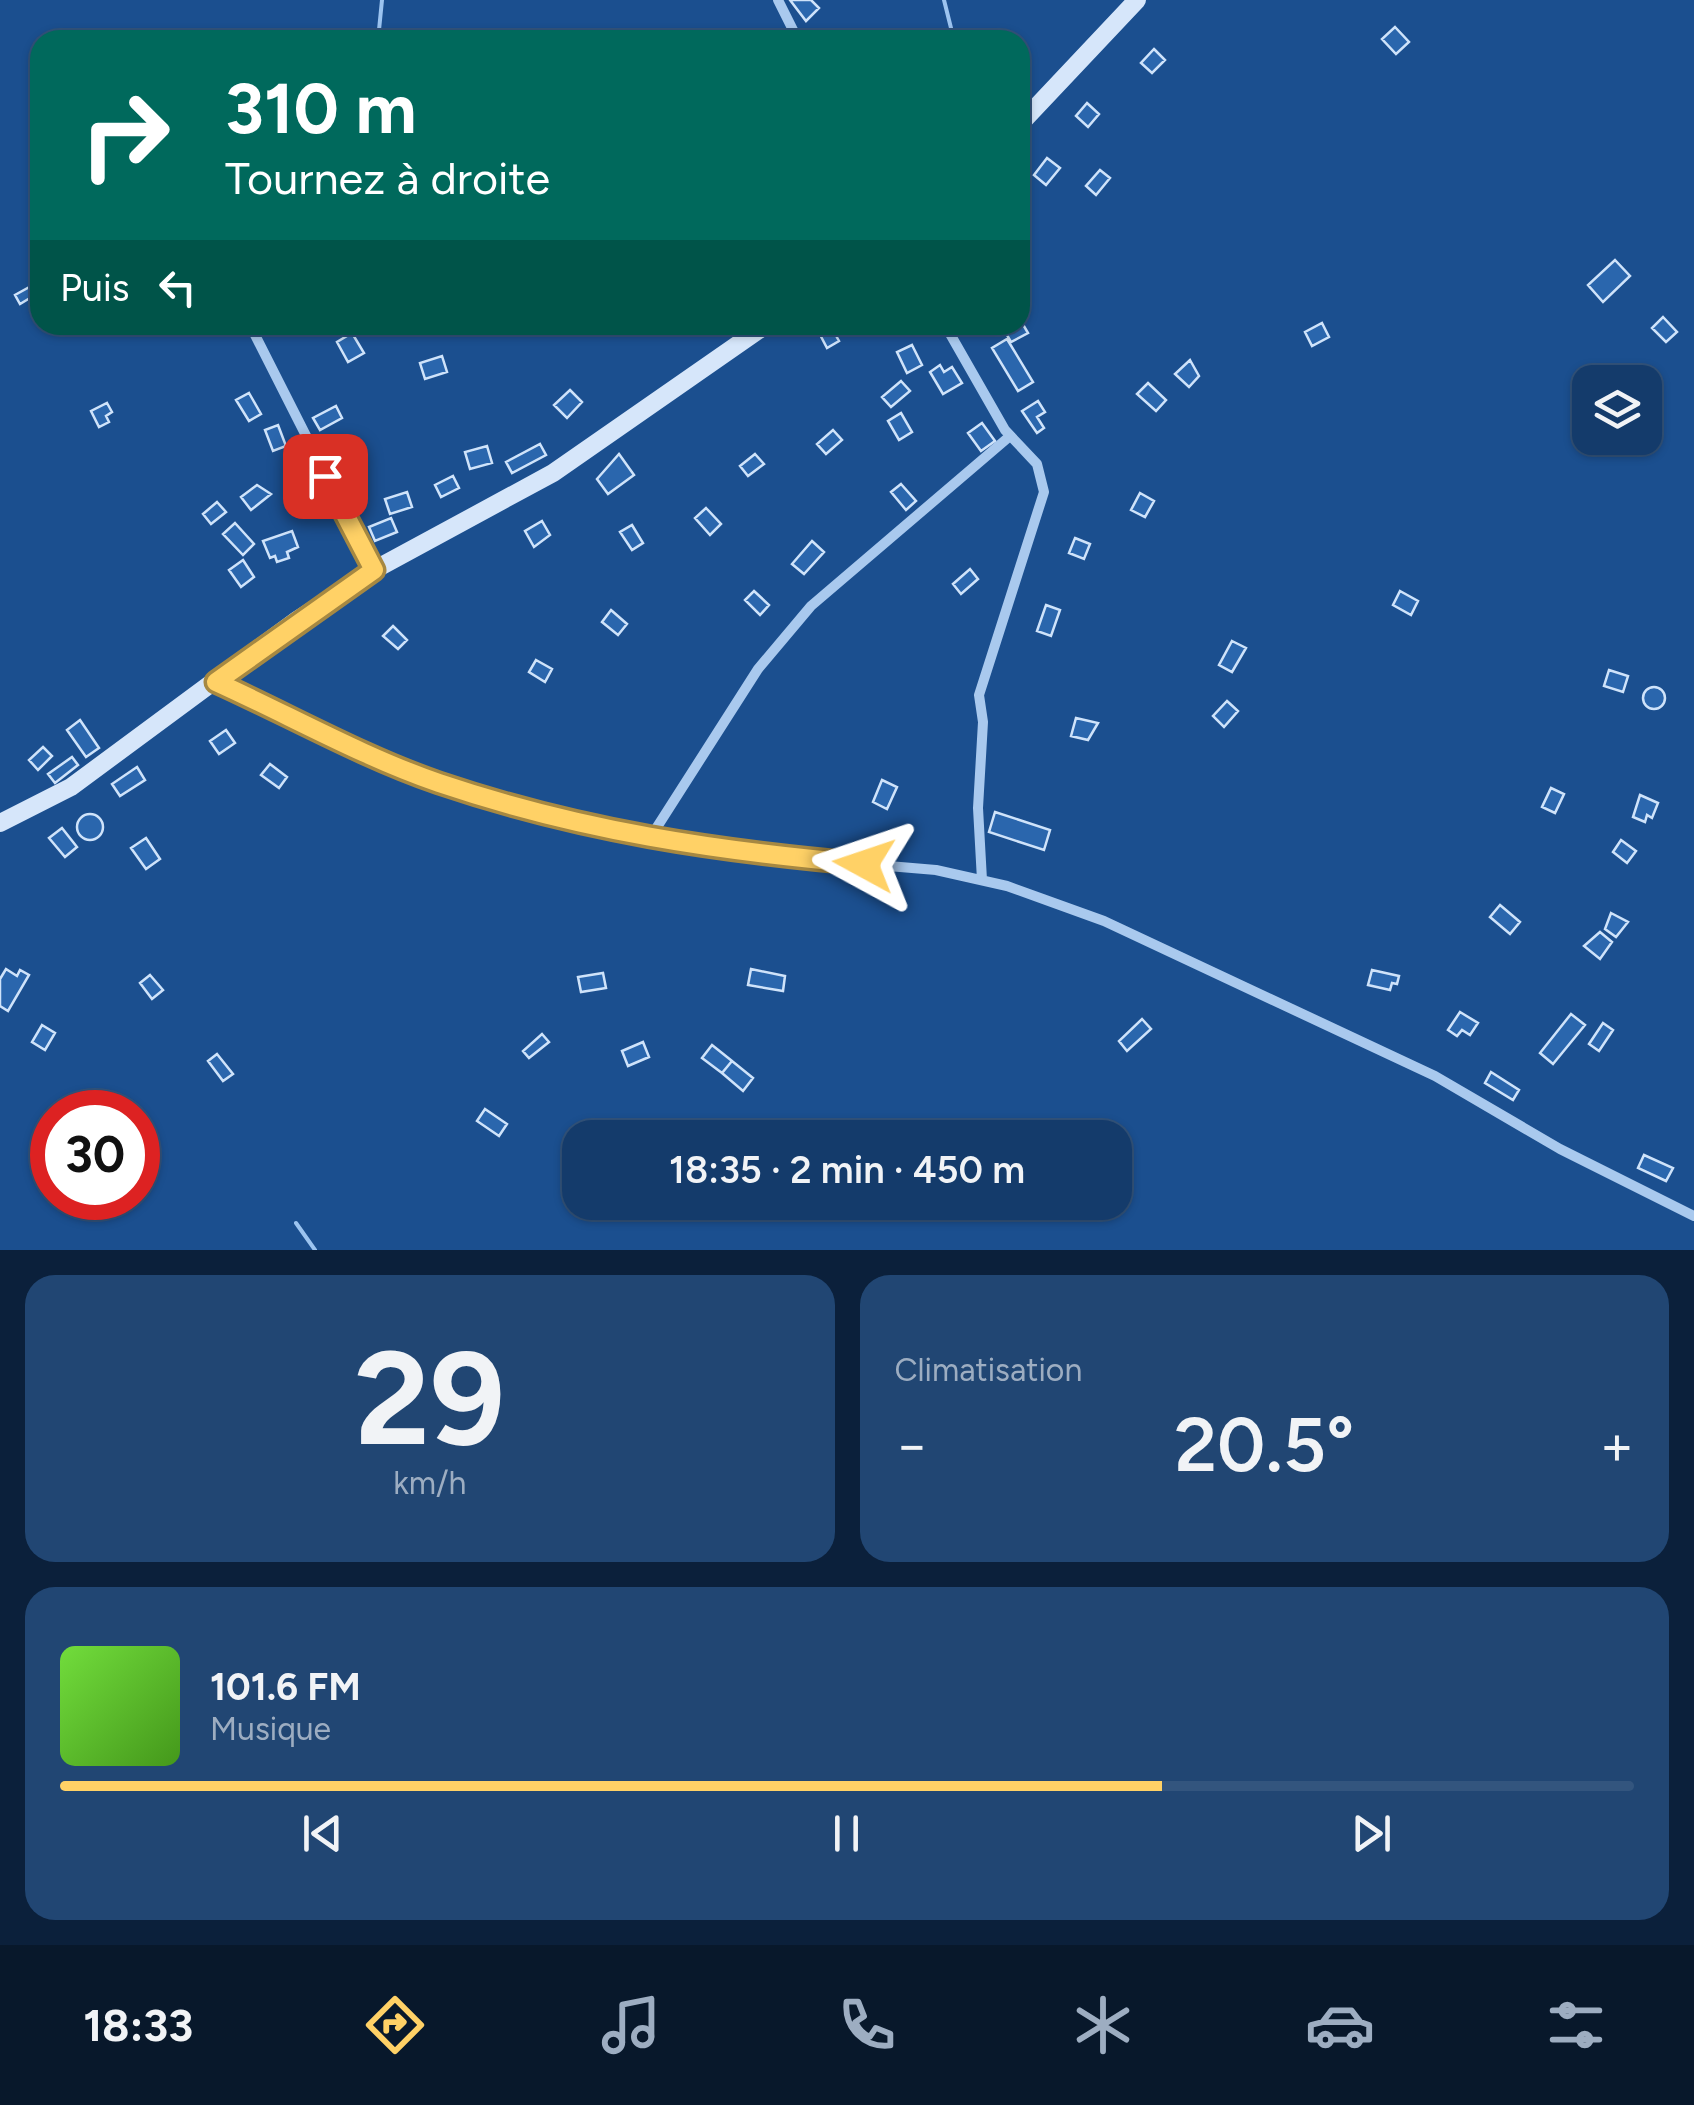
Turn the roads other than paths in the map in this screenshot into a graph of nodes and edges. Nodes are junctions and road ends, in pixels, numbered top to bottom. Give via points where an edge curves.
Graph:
1 (778, 0) edge
2 (1137, 0) edge
3 (793, 30) edge
4 (1030, 113) edge
5 (255, 335) edge
6 (752, 335) edge
7 (951, 335) edge
8 (1010, 436) junction
9 (374, 570) junction
10 (216, 682) junction
11 (0, 823) edge
12 (650, 838) junction
13 (982, 880) junction
14 (1694, 1216) edge

1 - 3 street
2 - 4 street
5 - 9 street
6 - 9 street via 553,473
7 - 8 street
8 - 12 street via 811,606 758,668
8 - 13 street via 1037,464 1044,492 980,695
9 - 10 street
10 - 11 street via 71,787
10 - 12 street via 435,782 560,820
12 - 13 street
13 - 14 street via 1104,921 1324,1023

